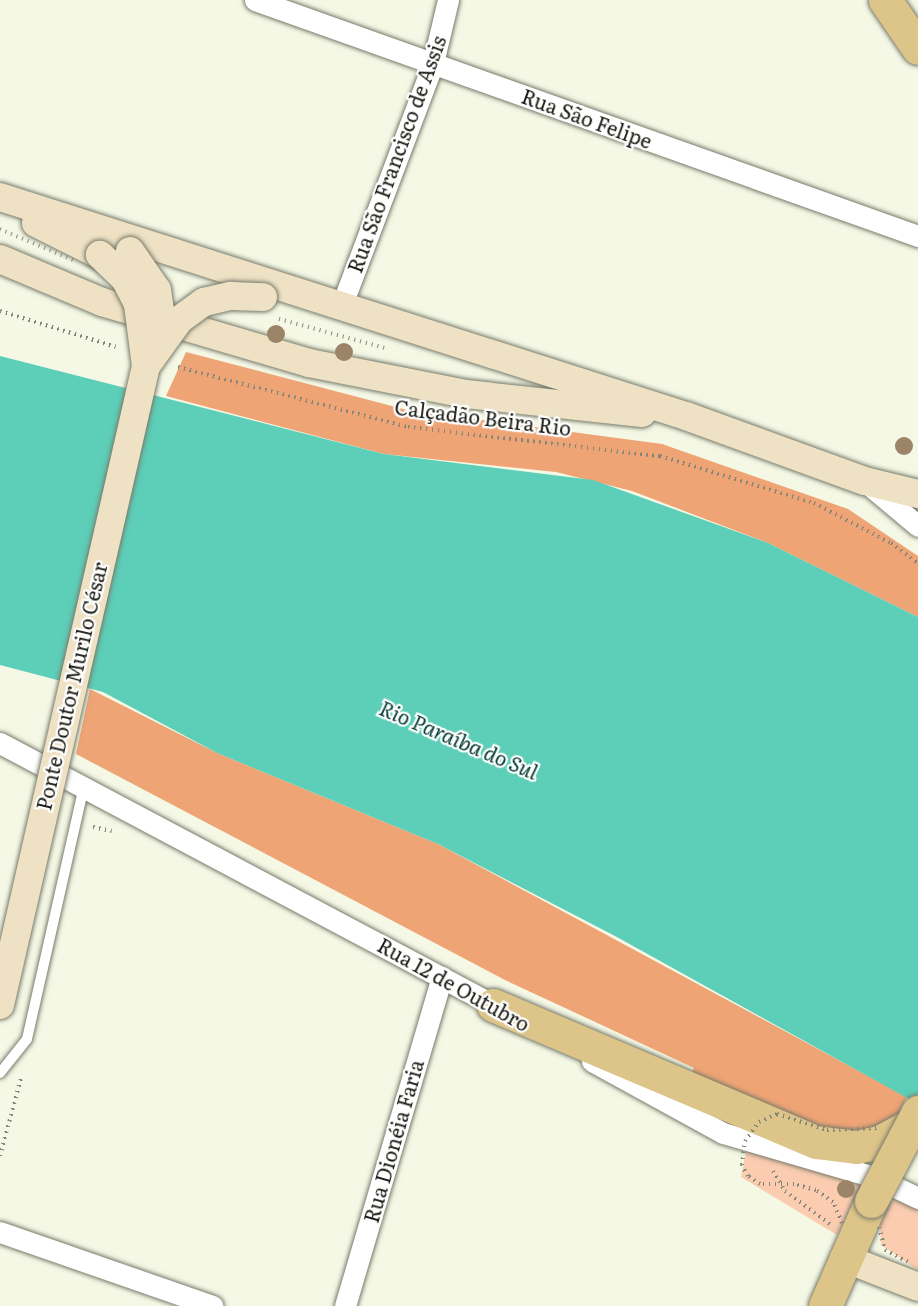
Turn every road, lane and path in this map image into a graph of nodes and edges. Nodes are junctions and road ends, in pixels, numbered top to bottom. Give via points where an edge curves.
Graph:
1 (255, 0) edge
2 (448, 0) edge
3 (885, 0) edge
4 (918, 48) edge
5 (433, 63) junction
6 (0, 197) edge
7 (0, 204) edge
8 (0, 229) edge
9 (918, 236) edge
10 (94, 249) junction
11 (0, 259) edge
12 (330, 304) junction
13 (267, 307) junction
14 (0, 311) edge
15 (386, 348) dead end
16 (124, 349) dead end
17 (159, 356) junction
18 (686, 416) junction
19 (866, 481) junction
20 (918, 494) edge
21 (918, 526) edge
22 (918, 563) edge
23 (0, 743) edge
24 (85, 785) junction
25 (114, 832) dead end
26 (84, 833) dead end
27 (442, 977) junction
28 (0, 1005) edge
29 (493, 1005) junction
30 (27, 1039) junction
31 (0, 1073) edge
32 (904, 1121) edge
33 (0, 1156) edge
34 (772, 1163) dead end
35 (918, 1198) edge
36 (821, 1217) dead end
37 (842, 1223) dead end
38 (0, 1232) edge
39 (844, 1258) junction
40 (918, 1287) edge
41 (212, 1306) edge
42 (345, 1306) edge
43 (825, 1306) edge

1 - 5 street, Rua São Felipe
2 - 5 street, Rua São Francisco de Assis
3 - 4 main road
5 - 9 street, Rua São Felipe
5 - 12 street, Rua São Francisco de Assis
6 - 10 main road
7 - 10 main road
8 - 10 path, bridge
10 - 12 main road
10 - 17 main road, bridge via 125,279
10 - 17 main road, bridge via 130,251 157,290
11 - 18 main road via 102,302 309,363 509,400
12 - 13 main road
12 - 18 main road
13 - 15 path, bridge
13 - 17 main road, bridge via 231,296 204,302
14 - 16 path
17 - 22 path, Calçadão Beira Rio via 408,427 660,456 814,503 891,543
17 - 28 main road, Ponte Doutor Murilo César, bridge
18 - 19 main road
19 - 20 main road
19 - 21 street
23 - 24 street, Rua 12 de Outubro
24 - 27 street, Rua 12 de Outubro
24 - 30 lane
25 - 26 path via 100,826
27 - 29 street, Rua 12 de Outubro
27 - 42 street, Rua Dionéia Faria
29 - 32 main road, bridge via 829,1145 869,1145
29 - 35 street, Rua 12 de Outubro via 705,1125 874,1177
30 - 31 lane
30 - 33 path via 32,1037
32 - 37 path, bridge via 838,1131 777,1114 759,1122 745,1141 742,1165 748,1176 760,1184 816,1190 833,1202
32 - 39 main road, bridge
34 - 36 path via 780,1186
38 - 41 street
39 - 40 main road
39 - 43 main road

